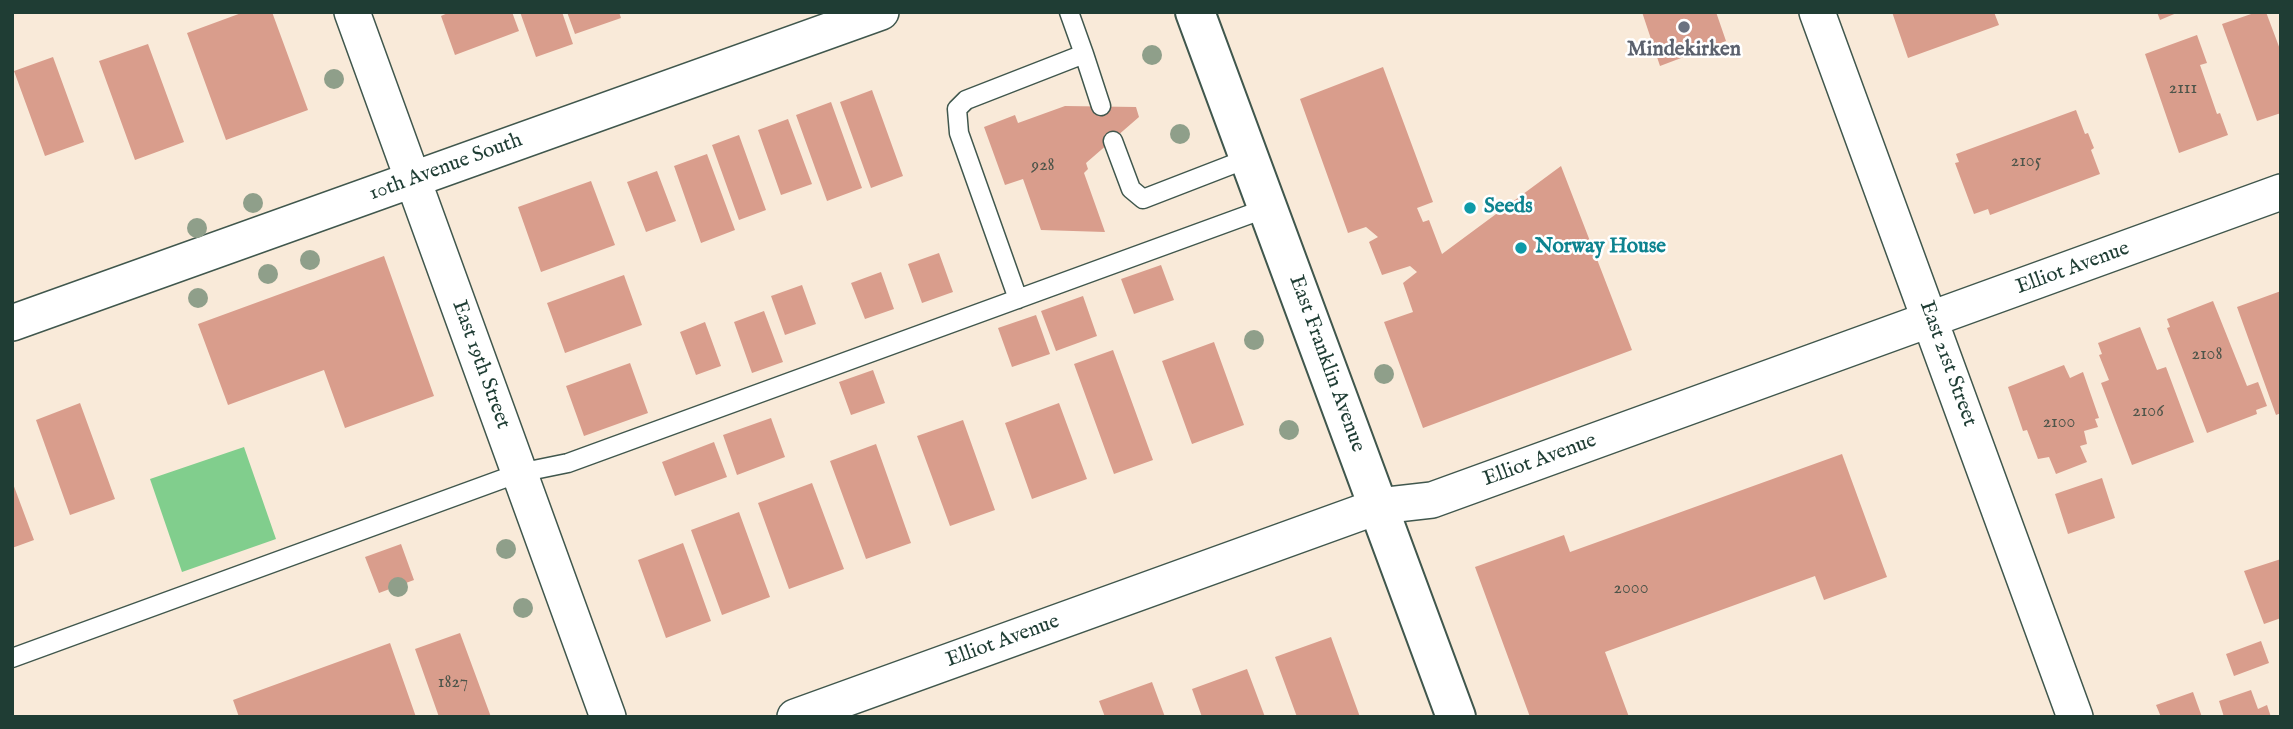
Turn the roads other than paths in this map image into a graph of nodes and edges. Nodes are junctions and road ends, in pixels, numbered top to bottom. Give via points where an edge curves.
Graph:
1 (352, 12) edge
2 (881, 12) edge
3 (1069, 12) edge
4 (1195, 12) edge
5 (1817, 12) edge
6 (1084, 54) junction
7 (1101, 106) dead end
8 (1113, 141) dead end
9 (1249, 158) junction
10 (413, 180) junction
11 (2281, 192) edge
12 (1267, 208) junction
13 (1018, 299) junction
14 (1931, 320) junction
15 (12, 323) edge
16 (519, 474) junction
17 (1379, 506) junction
18 (12, 658) edge
19 (608, 717) edge
20 (795, 717) edge
21 (1456, 717) edge
22 (2075, 717) edge

1 - 10 street, East 19th Street
2 - 10 street, 10th Avenue South
3 - 6 lane
4 - 9 main road, East Franklin Avenue
5 - 14 street, East 21st Street
6 - 7 lane
6 - 13 lane via 966,100 957,109 959,133
8 - 9 lane via 1131,189 1143,199
9 - 12 main road, East Franklin Avenue
10 - 15 street, 10th Avenue South
10 - 16 street, East 19th Street
11 - 14 street, Elliot Avenue
12 - 13 lane
12 - 17 main road, East Franklin Avenue
13 - 16 lane via 568,463
14 - 17 street, Elliot Avenue via 1432,500
14 - 22 street, East 21st Street
16 - 18 lane
16 - 19 street, East 19th Street
17 - 20 street, Elliot Avenue
17 - 21 main road, East Franklin Avenue

